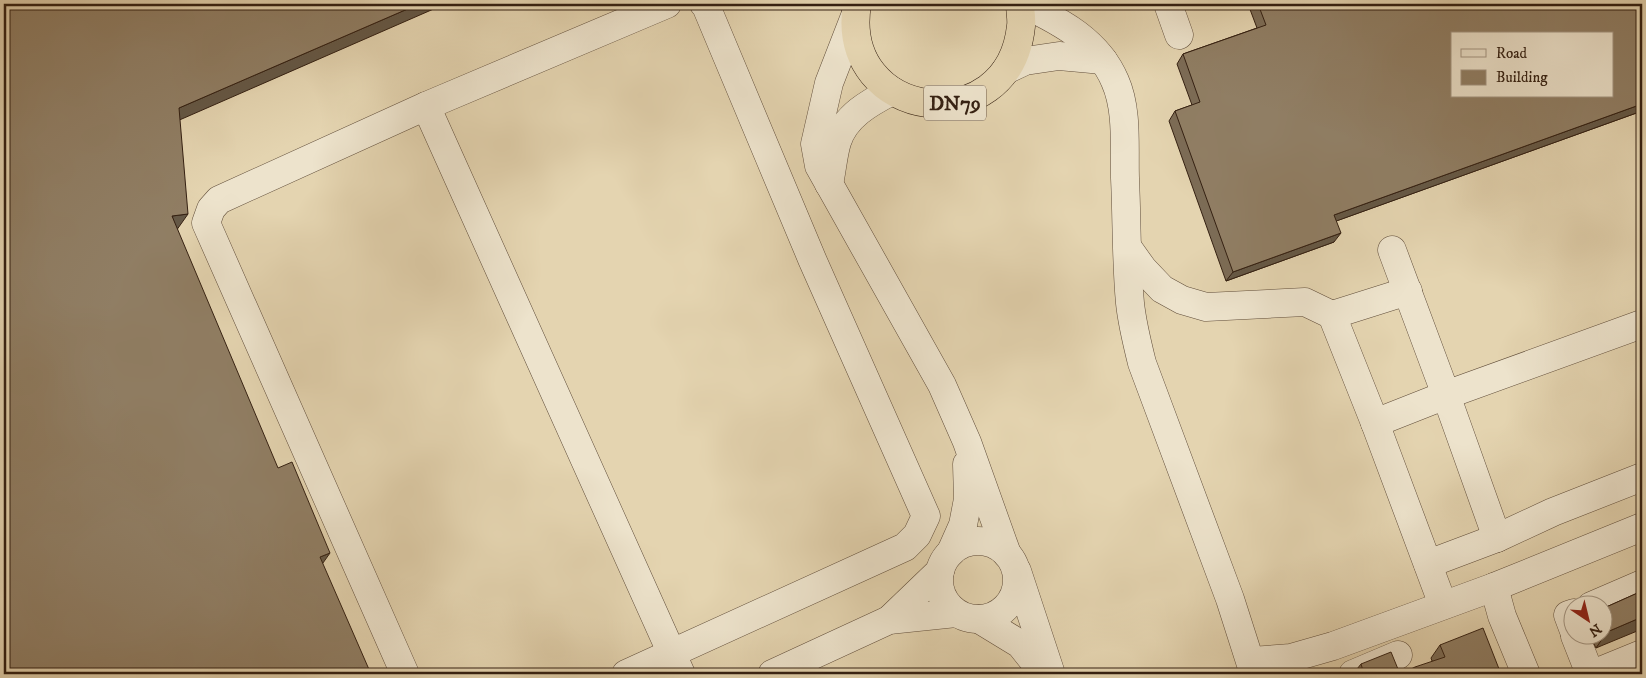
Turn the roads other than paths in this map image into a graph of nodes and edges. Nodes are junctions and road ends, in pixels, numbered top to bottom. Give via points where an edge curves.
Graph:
1 (668, 4) edge
2 (704, 4) edge
3 (1020, 4) edge
4 (1024, 4) edge
5 (1168, 4) edge
6 (856, 10) edge
7 (1179, 35) dead end
8 (1103, 60) junction
9 (1006, 70) junction
10 (892, 91) junction
11 (426, 106) junction
12 (830, 184) junction
13 (1128, 248) junction
14 (1392, 250) dead end
15 (1408, 291) junction
16 (1332, 315) junction
17 (1642, 324) edge
18 (1446, 395) junction
19 (1375, 423) junction
20 (967, 442) junction
21 (1642, 477) edge
22 (1642, 528) edge
23 (1497, 538) junction
24 (946, 561) junction
25 (1011, 561) junction
26 (1428, 564) junction
27 (1642, 584) edge
28 (1494, 587) junction
29 (1614, 596) edge
30 (1443, 605) junction
31 (967, 616) junction
32 (889, 620) junction
33 (1579, 646) edge
34 (1642, 654) edge
35 (1398, 655) dead end
36 (676, 664) edge
37 (1253, 668) edge
38 (405, 674) edge
39 (626, 674) edge
40 (772, 674) edge
41 (1044, 674) edge
42 (1051, 674) edge
43 (1353, 674) edge
44 (1526, 674) edge
45 (1592, 674) edge

1 - 11 lane
2 - 36 lane via 926,516 917,535 906,547
3 - 9 highway, DN79 via 1022,25 1019,41
4 - 8 lane via 1084,38
5 - 7 lane
6 - 10 highway, DN79 via 856,36 862,55 872,72
6 - 12 lane via 829,83 815,144 819,166
8 - 9 lane via 1059,56 1025,61
8 - 13 lane via 1115,81 1123,112
9 - 10 highway, DN79 via 979,94 958,103 936,105 913,101
10 - 12 lane via 866,104 851,117 837,141
11 - 36 lane
11 - 38 lane via 219,200 211,209 206,223
12 - 20 lane via 942,385
13 - 16 lane via 1162,289 1182,300 1206,307 1305,302
13 - 37 lane via 1130,304 1142,363
14 - 15 lane
15 - 16 lane
15 - 18 lane
16 - 19 lane
17 - 18 lane
18 - 19 lane
18 - 23 lane
19 - 26 lane
20 - 24 lane via 968,499 964,525
20 - 25 lane
21 - 23 lane
22 - 28 lane
23 - 26 lane
24 - 25 lane via 965,544 980,541 995,545
24 - 31 lane via 939,583 942,594 947,604
24 - 32 lane
25 - 31 lane via 1017,582 1010,602 993,616
25 - 42 lane
26 - 30 lane
27 - 29 lane
28 - 30 lane
28 - 44 lane via 1502,616
30 - 37 lane via 1333,646
31 - 32 lane
31 - 41 lane via 1020,644
32 - 40 lane
33 - 45 lane
34 - 45 lane
35 - 43 lane
36 - 39 lane

